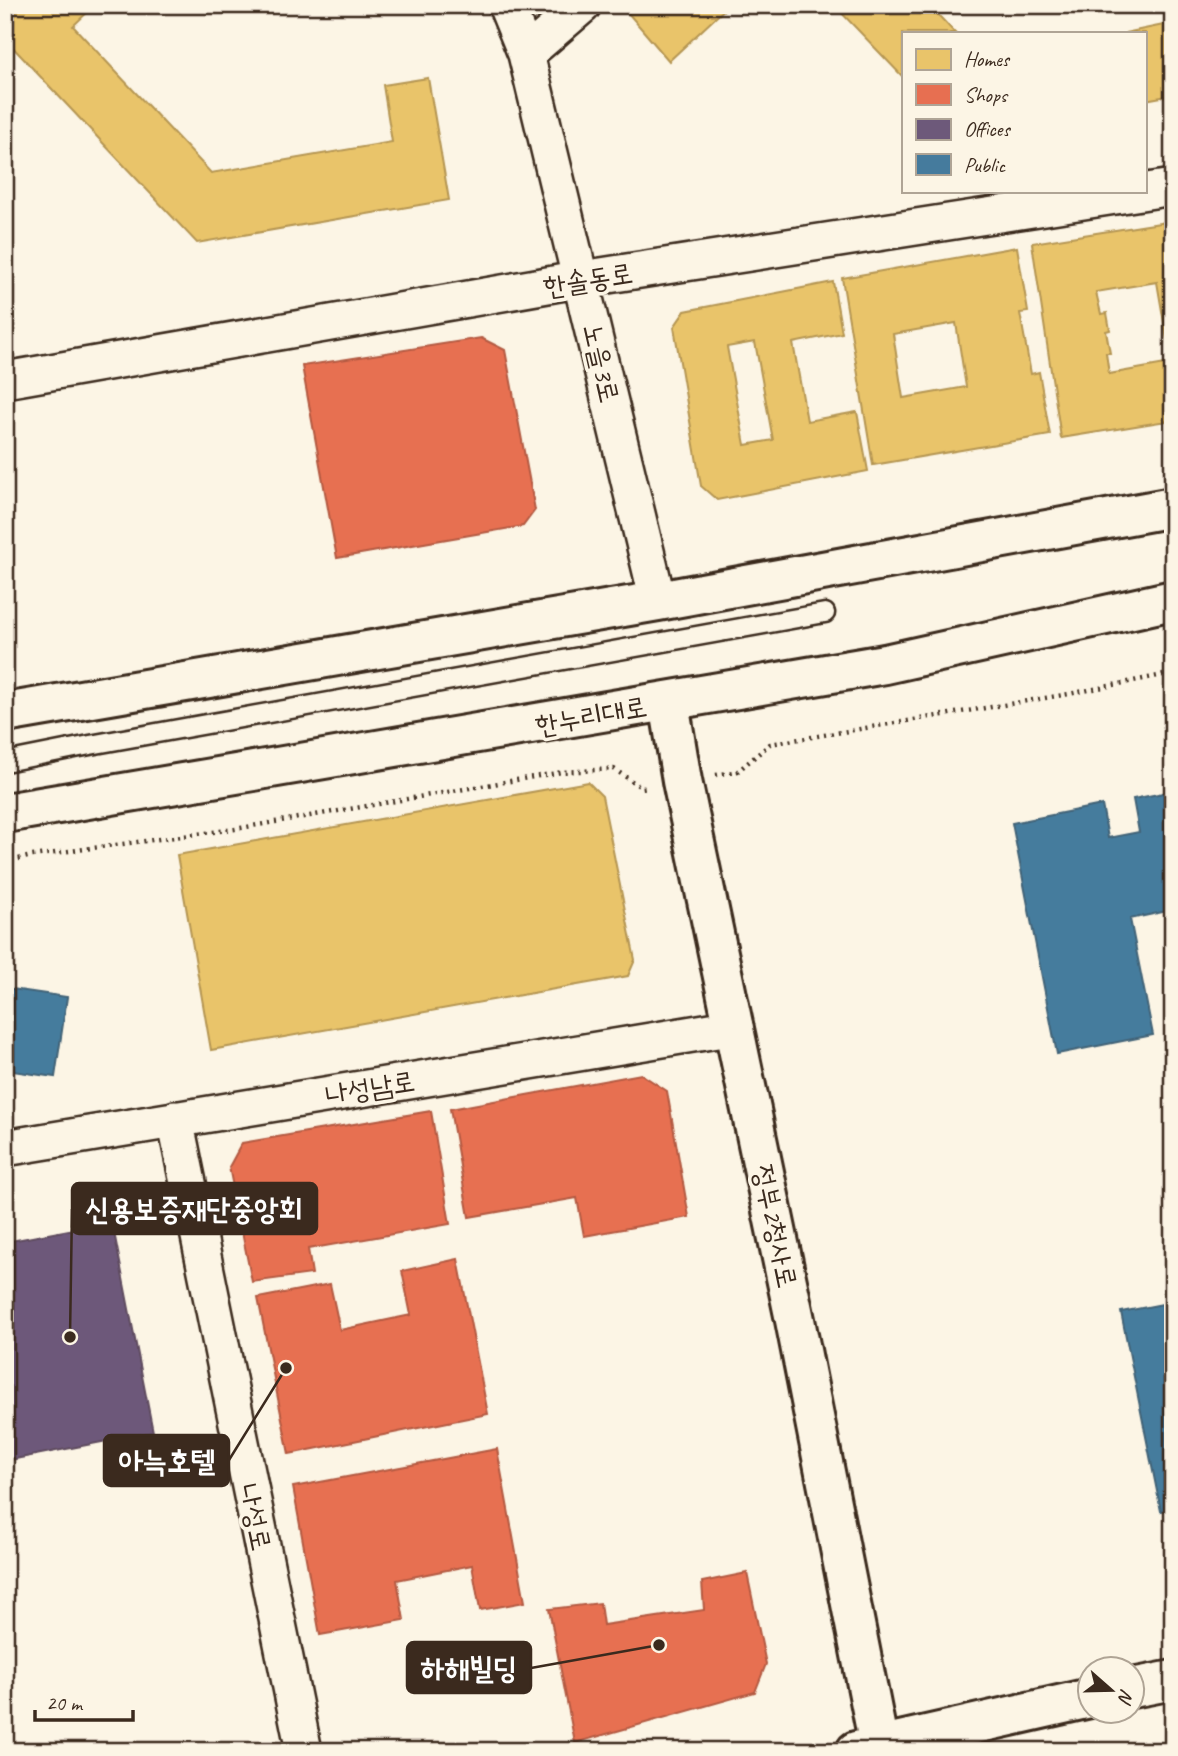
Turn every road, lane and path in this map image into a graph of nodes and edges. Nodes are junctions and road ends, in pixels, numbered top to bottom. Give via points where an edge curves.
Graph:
1 (506, 5) edge
2 (583, 5) edge
3 (526, 54) junction
4 (1173, 187) edge
5 (1146, 191) edge
6 (1141, 192) edge
7 (582, 279) junction
8 (5, 380) edge
9 (1173, 507) edge
10 (1173, 600) edge
11 (658, 601) junction
12 (825, 613) dead end
13 (1173, 673) edge
14 (669, 702) junction
15 (5, 713) edge
16 (5, 762) edge
17 (738, 772) dead end
18 (642, 788) dead end
19 (5, 813) edge
20 (5, 862) edge
21 (735, 1027) junction
22 (175, 1119) junction
23 (5, 1148) edge
24 (1173, 1679) edge
25 (1146, 1685) edge
26 (1076, 1701) edge
27 (871, 1749) edge
28 (304, 1751) edge

1 - 3 street, 노을3로
2 - 3 street
3 - 7 street, 노을3로
4 - 5 street, 한솔동로
6 - 7 street, 한솔동로
7 - 8 street, 한솔동로
7 - 11 street, 노을3로
9 - 11 street
10 - 14 street, 한누리대로 via 885,664
11 - 15 street
12 - 16 lane
13 - 17 path via 770,744
14 - 19 street, 한누리대로
14 - 21 street, 정부2청사로
18 - 20 path via 614,769 562,772 235,829
21 - 22 street, 나성남로
21 - 27 street, 정부2청사로
22 - 23 street, 나성남로
22 - 28 street, 나성로
24 - 25 street
26 - 27 street

